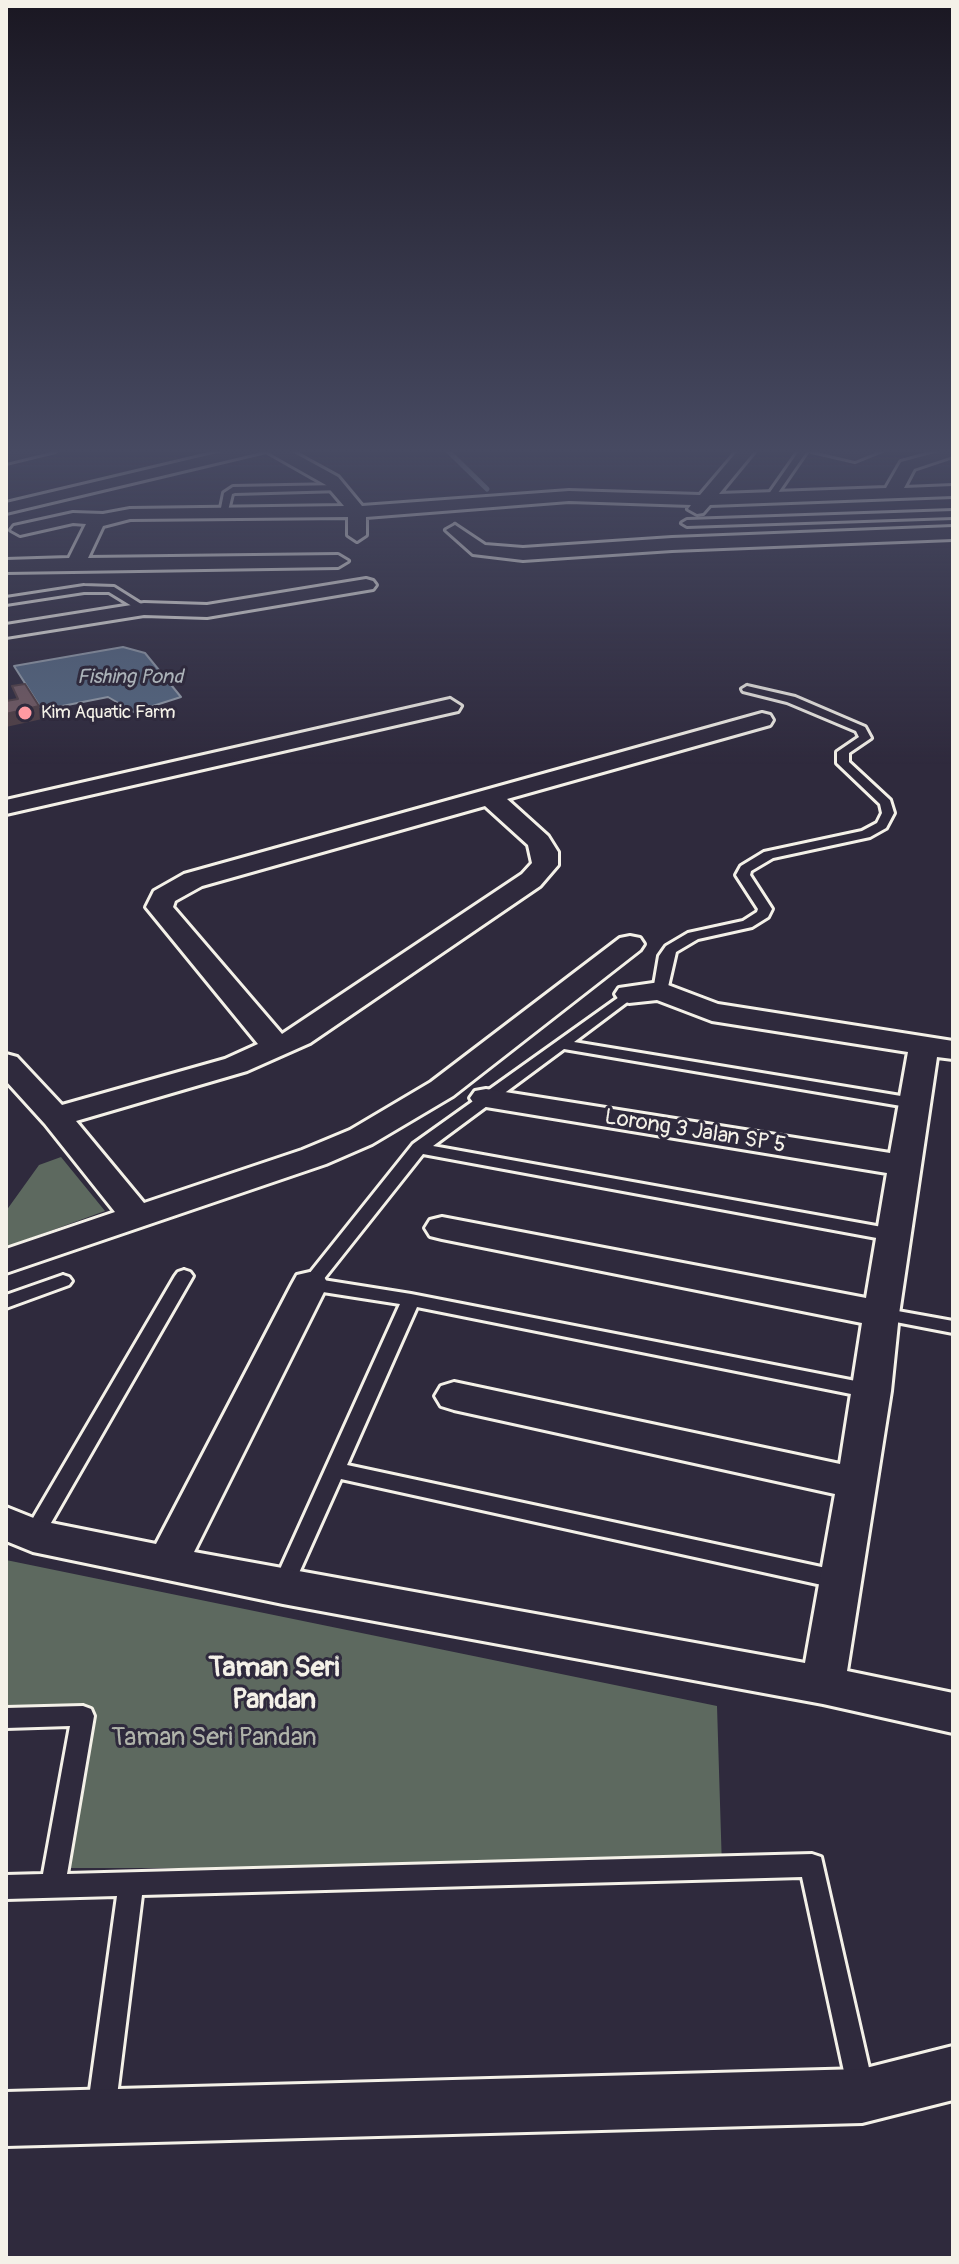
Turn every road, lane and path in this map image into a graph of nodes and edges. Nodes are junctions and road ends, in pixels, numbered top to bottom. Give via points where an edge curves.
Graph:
1 (81, 554) edge
2 (338, 561) dead end
3 (76, 564) junction
4 (6, 566) edge
5 (101, 578) dead end
6 (6, 579) edge
7 (366, 585) dead end
8 (6, 601) edge
9 (144, 609) junction
10 (6, 631) edge
11 (747, 689) dead end
12 (450, 706) dead end
13 (762, 720) dead end
14 (491, 798) junction
15 (6, 807) edge
16 (630, 944) dead end
17 (660, 991) junction
18 (629, 994) joint
19 (560, 1044) junction
20 (277, 1047) junction
21 (938, 1048) edge
22 (6, 1063) edge
23 (486, 1098) junction
24 (913, 1103) junction
25 (56, 1117) junction
26 (419, 1148) junction
27 (905, 1166) junction
28 (136, 1216) junction
29 (442, 1228) dead end
30 (893, 1235) junction
31 (6, 1261) edge
32 (184, 1276) dead end
33 (63, 1281) dead end
34 (310, 1284) junction
35 (411, 1300) junction
36 (6, 1302) edge
37 (881, 1314) junction
38 (953, 1327) edge
39 (872, 1391) junction
40 (454, 1396) dead end
41 (335, 1470) junction
42 (856, 1483) junction
43 (19, 1529) edge
44 (168, 1562) junction
45 (841, 1581) junction
46 (283, 1587) junction
47 (823, 1685) junction
48 (953, 1713) edge
49 (6, 1718) edge
50 (131, 1884) junction
51 (53, 1886) junction
52 (6, 1887) edge
53 (953, 2073) edge
54 (862, 2096) junction
55 (100, 2117) junction
56 (6, 2119) edge

1 - 3 street
2 - 3 street
3 - 4 street
5 - 6 street
7 - 9 street via 207,611
8 - 9 lane via 111,589
9 - 10 street
11 - 17 lane via 791,699 861,729 865,738 843,752 843,763 886,803 888,813 882,825 866,834 769,855 746,869 743,875 765,909 763,914 747,924 693,936 671,949
12 - 15 street
13 - 14 street
14 - 20 street via 539,841 545,865 367,994
14 - 20 street via 193,880 163,897 159,907
16 - 28 street via 402,1115 314,1157
17 - 18 street
17 - 21 street via 712,1012
18 - 19 lane
19 - 23 lane
19 - 24 lane
20 - 25 street via 236,1065
21 - 24 street
22 - 25 street
23 - 26 lane
23 - 27 street, Lorong 3 Jalan SP 5
24 - 27 street
25 - 28 street
26 - 30 lane
26 - 34 lane
27 - 30 street
28 - 31 street
29 - 37 street
30 - 37 street
32 - 43 lane
33 - 36 lane
34 - 35 lane
34 - 44 street
35 - 39 lane
35 - 41 lane
37 - 38 lane
37 - 39 street
39 - 42 street
40 - 42 street
41 - 45 lane
41 - 46 lane
42 - 45 street
43 - 44 street
44 - 46 street
45 - 47 street
46 - 47 street
47 - 48 street
49 - 51 lane via 83,1716
50 - 51 lane
50 - 54 lane via 812,1865
50 - 55 lane
51 - 52 lane
53 - 54 street
54 - 55 street
55 - 56 street

